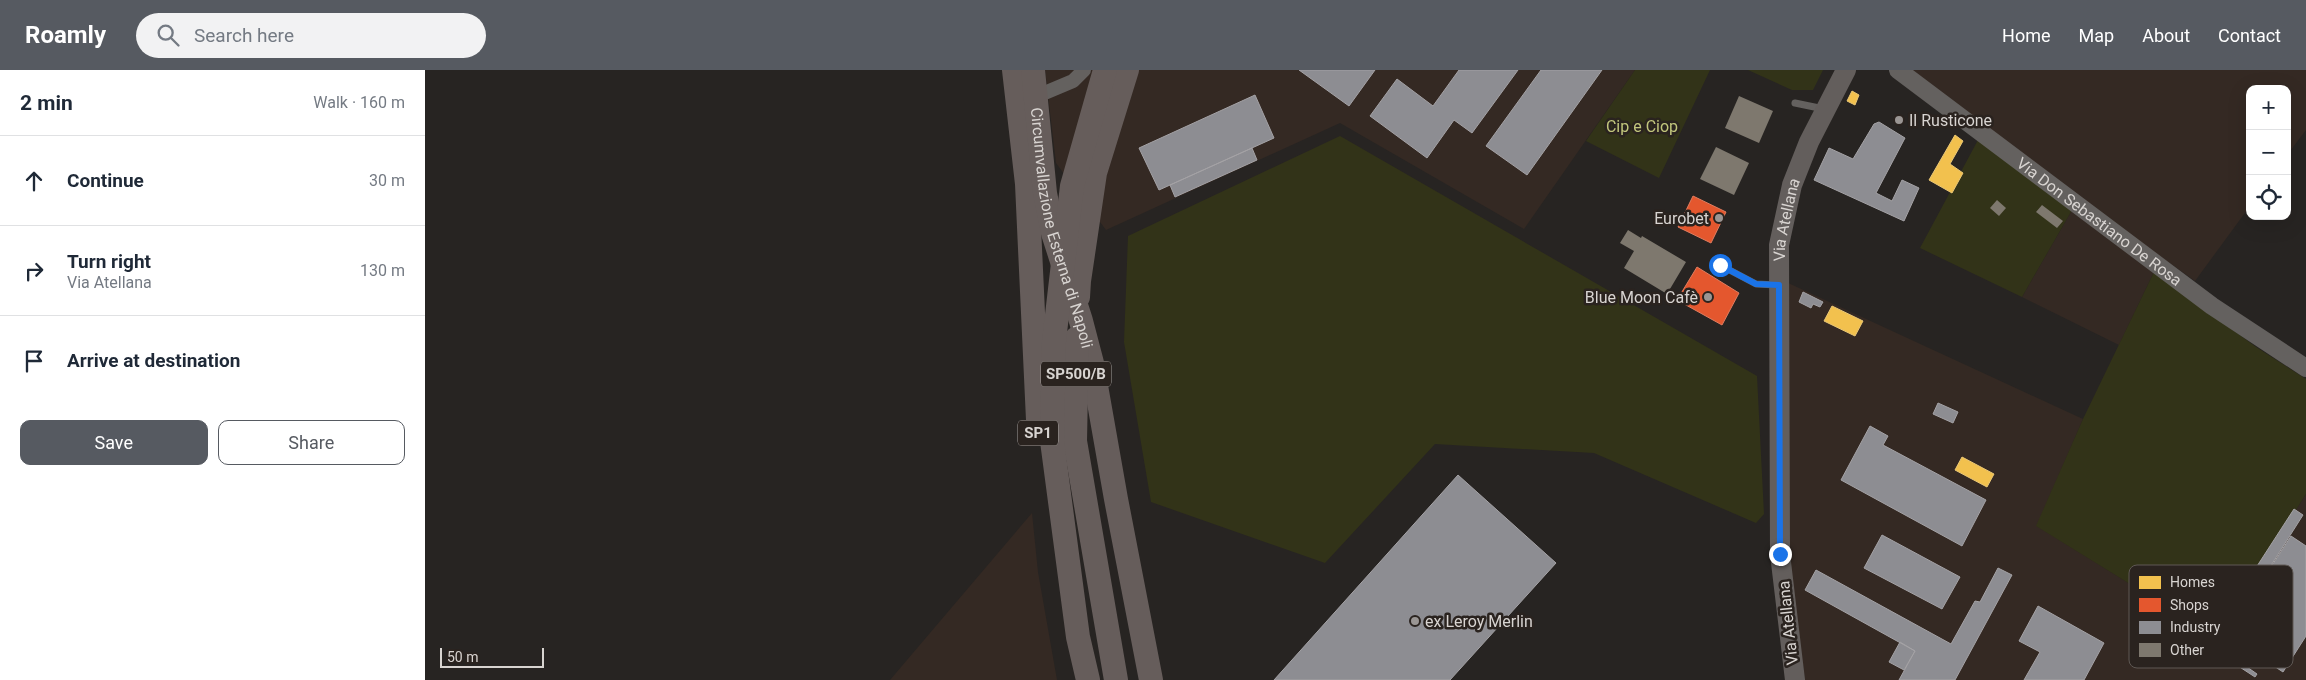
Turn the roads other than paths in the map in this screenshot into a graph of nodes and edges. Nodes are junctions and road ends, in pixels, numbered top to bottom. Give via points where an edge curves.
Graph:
1 (1014, 70) edge
2 (1033, 70) edge
3 (1085, 70) edge
4 (1105, 70) edge
5 (1127, 70) edge
6 (1846, 70) edge
7 (1898, 70) edge
8 (1035, 97) junction
9 (1795, 103) dead end
10 (1825, 109) junction
11 (1720, 265) dead end
12 (1779, 285) junction
13 (2306, 368) edge
14 (1072, 680) edge
15 (1088, 680) edge
16 (1116, 680) edge
17 (1151, 680) edge
18 (1795, 680) edge

1 - 14 highway, Circumvallazione Esterna di Napoli / SP1 via 1027,184 1039,454 1052,564
2 - 8 highway, Circumvallazione Esterna di Napoli
3 - 8 street via 1073,81
4 - 15 highway, SP500/B via 1072,186 1054,341 1052,441 1078,637
5 - 16 highway, SP500/B via 1095,174 1079,281 1075,440
6 - 10 main road, Via Atellana
7 - 13 street, Via Don Sebastiano De Rosa via 2212,306
8 - 17 highway, Circumvallazione Esterna di Napoli via 1053,233 1092,363
9 - 10 lane
10 - 12 main road, Via Atellana via 1792,185 1779,245
11 - 12 lane via 1756,284
12 - 18 main road, Via Atellana via 1780,554

